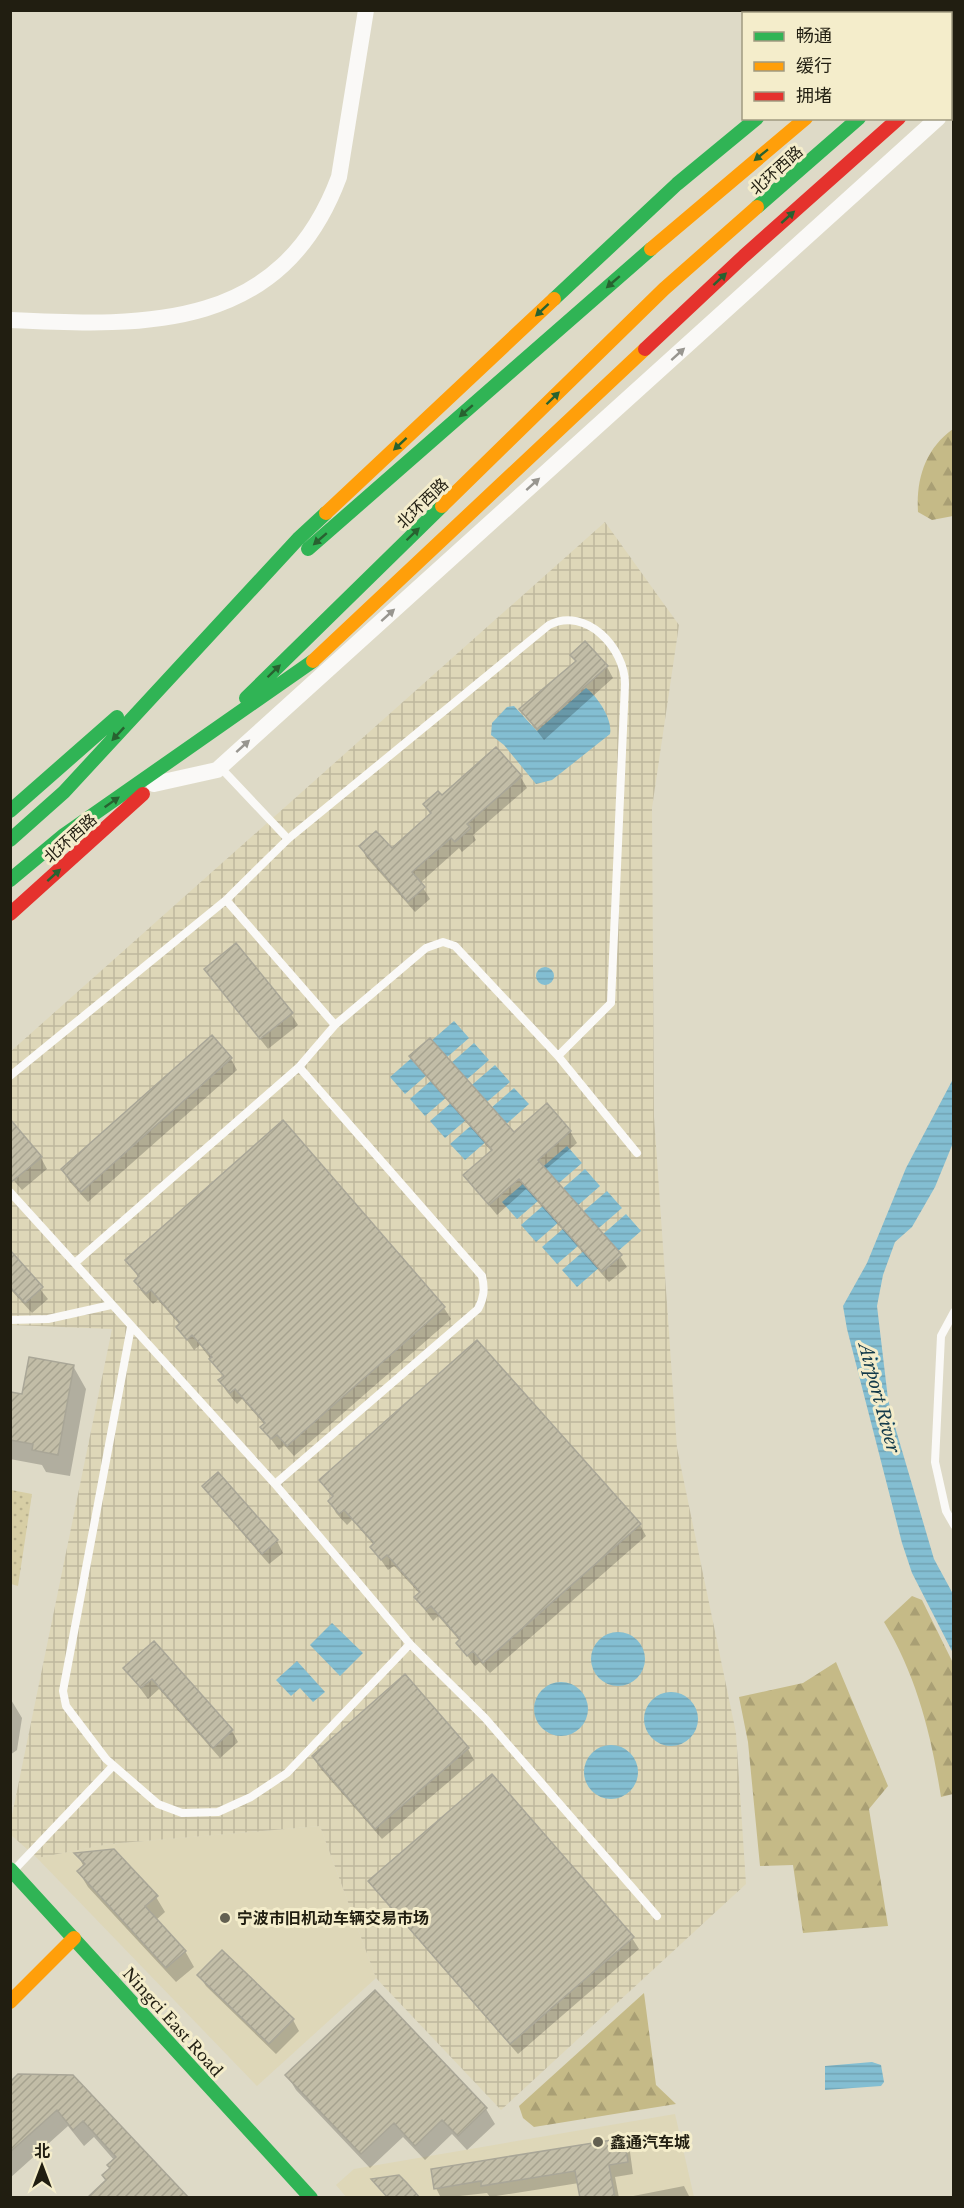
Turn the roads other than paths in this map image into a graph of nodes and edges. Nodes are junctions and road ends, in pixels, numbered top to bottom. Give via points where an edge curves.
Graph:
1 (366, 10) edge
2 (755, 120) edge
3 (804, 120) edge
4 (857, 120) edge
5 (897, 120) edge
6 (936, 120) edge
7 (10, 320) edge
8 (220, 767) junction
9 (154, 784) junction
10 (10, 811) edge
11 (288, 838) junction
12 (10, 840) edge
13 (10, 880) edge
14 (226, 900) junction
15 (10, 914) edge
16 (335, 1025) junction
17 (558, 1056) junction
18 (299, 1067) junction
19 (10, 1076) edge
20 (637, 1153) dead end
21 (10, 1191) edge
22 (76, 1262) junction
23 (111, 1305) junction
24 (954, 1311) edge
25 (10, 1320) edge
26 (131, 1327) junction
27 (274, 1484) junction
28 (954, 1525) edge
29 (410, 1644) junction
30 (113, 1766) junction
31 (12, 1870) edge
32 (657, 1916) dead end
33 (74, 1938) junction
34 (10, 2002) edge
35 (311, 2198) edge

1 - 7 street via 339,177 330,202 312,231 273,274 250,292 175,316 76,324
2 -> 12 main road via 677,184 298,539 64,792
3 -> 10 main road, 北环西路 via 705,201
9 -> 4 main road, 北环西路 via 211,733 664,289
13 -> 5 main road via 64,836 304,670 744,256
8 -> 6 street
8 - 9 street
8 - 11 lane
15 -> 9 main road, 北环西路
11 - 14 lane
11 - 17 lane via 549,625 568,620 594,627 619,656 625,670 611,1003
14 - 16 lane
14 - 19 lane
16 - 17 lane via 426,948 443,942 455,946
16 - 18 lane
17 - 20 lane
18 - 22 lane
18 - 27 lane via 482,1276 484,1286 478,1309
21 - 22 lane
22 - 23 lane
23 - 25 lane via 48,1319
23 - 26 lane
24 - 28 lane via 941,1336 935,1462 946,1511
26 - 27 lane
26 - 30 lane via 63,1691 66,1706
27 - 29 lane
29 - 30 lane via 287,1773 252,1797 218,1812 182,1813 158,1804
29 - 32 lane via 485,1718
30 - 31 lane
31 - 33 main road, Ningci East Road
33 - 34 main road
33 - 35 main road, Ningci East Road

